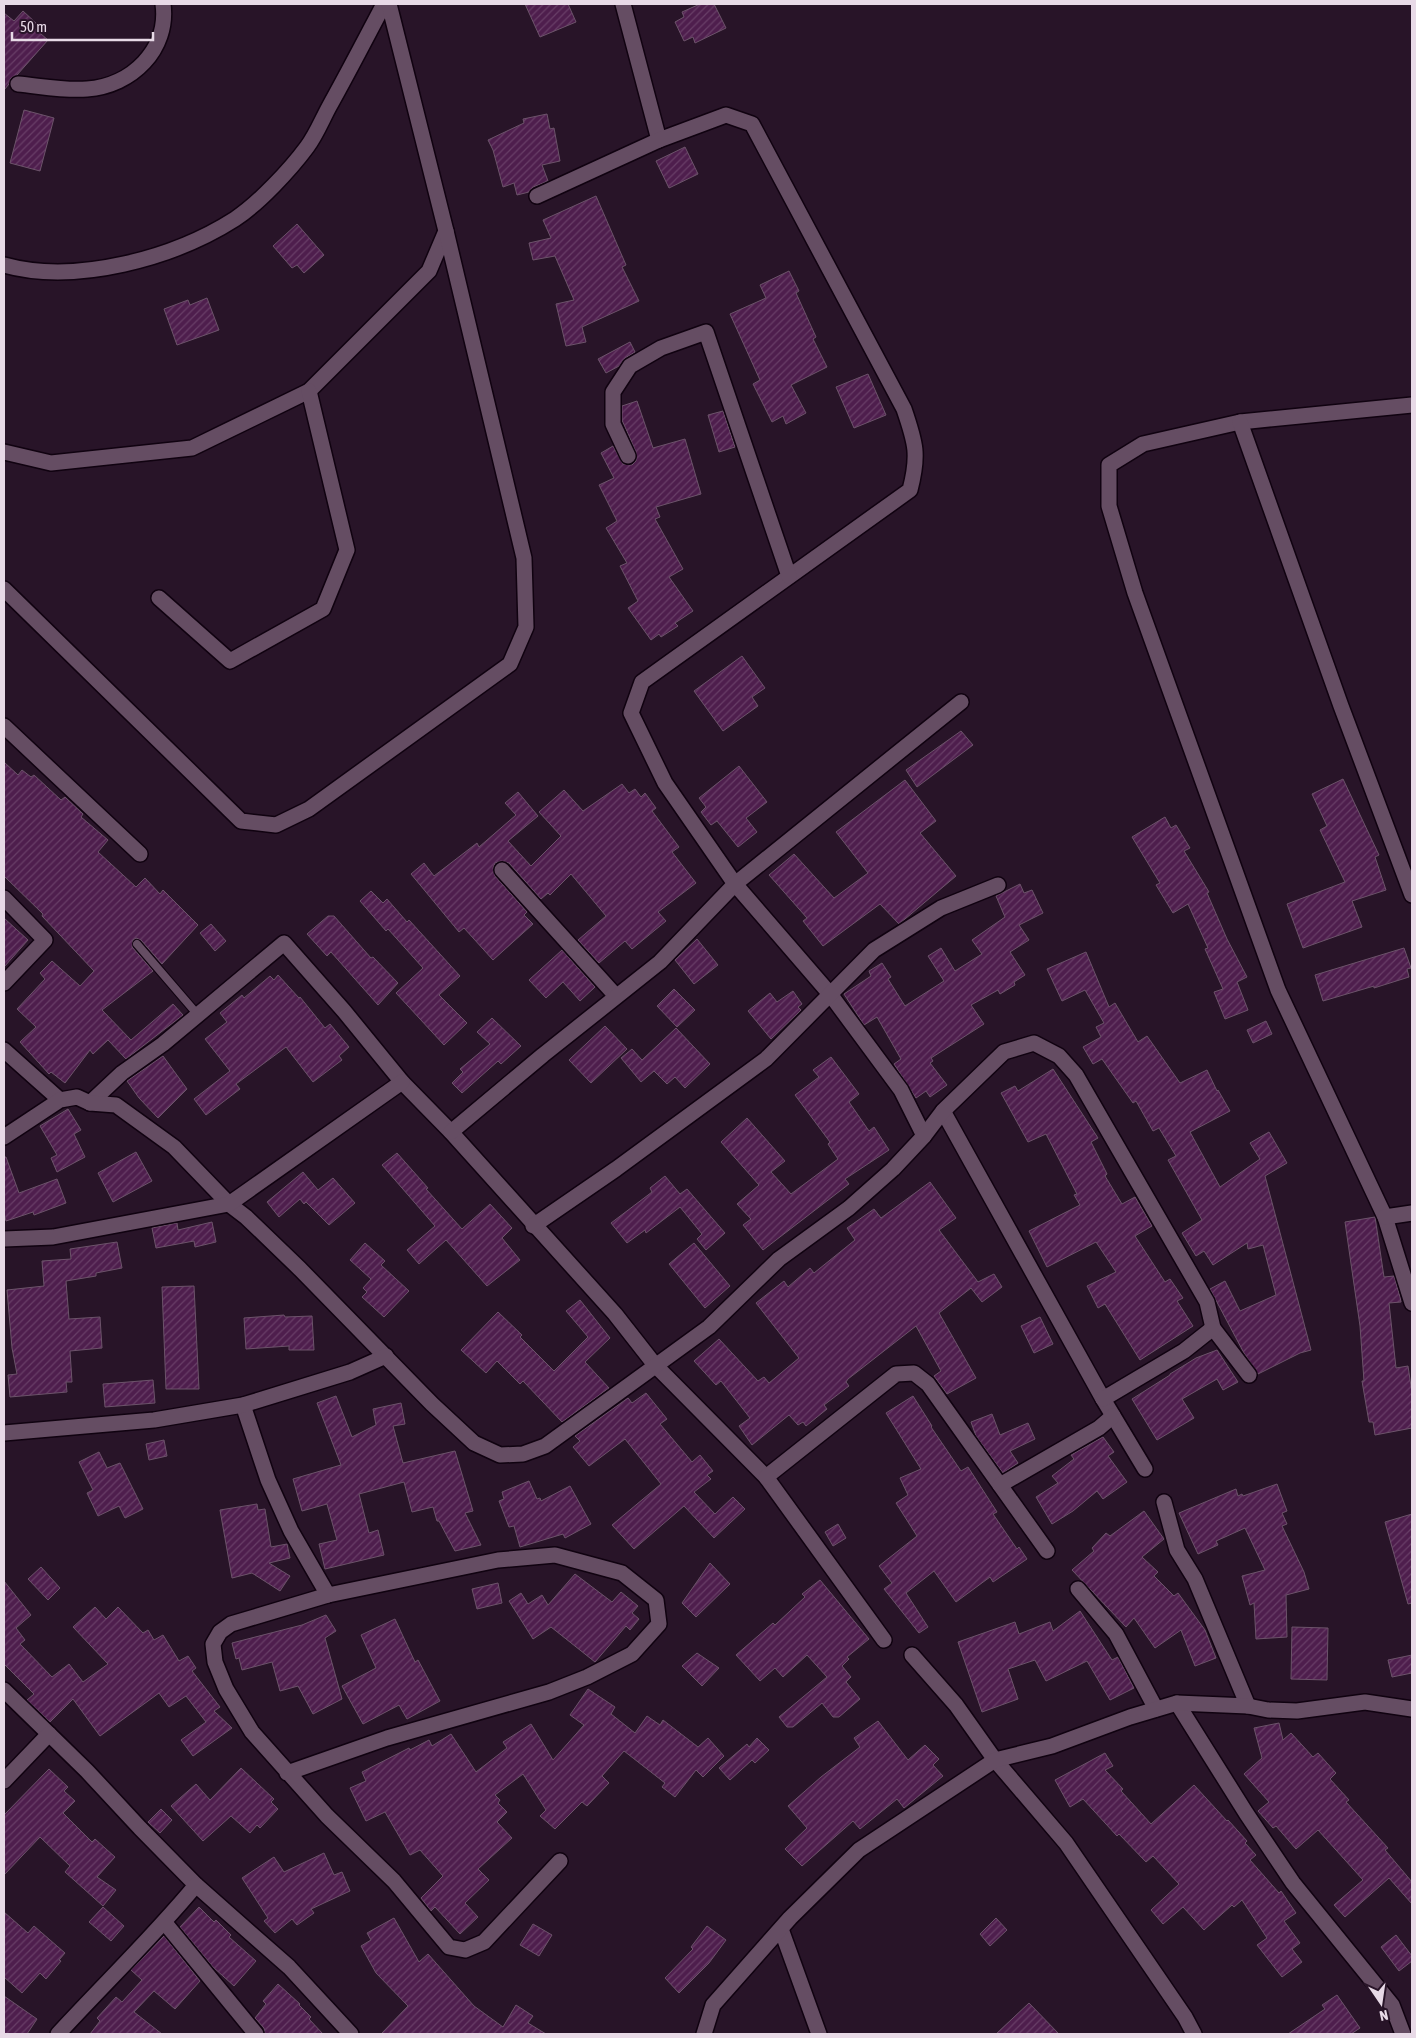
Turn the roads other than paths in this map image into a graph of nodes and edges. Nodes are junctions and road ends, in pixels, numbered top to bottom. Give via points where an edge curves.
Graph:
1 (163, 4) edge
2 (384, 4) edge
3 (389, 4) edge
4 (623, 4) edge
5 (18, 84) dead end
6 (660, 140) junction
7 (537, 196) dead end
8 (446, 231) junction
9 (4, 265) edge
10 (309, 391) junction
11 (1412, 405) edge
12 (1240, 422) junction
13 (4, 452) edge
14 (628, 456) dead end
15 (789, 576) junction
16 (4, 590) edge
17 (159, 598) dead end
18 (961, 702) dead end
19 (4, 726) edge
20 (140, 854) dead end
21 (502, 870) dead end
22 (735, 884) junction
23 (998, 885) dead end
24 (1412, 895) edge
25 (4, 898) edge
26 (137, 944) dead end
27 (4, 983) edge
28 (830, 994) junction
29 (616, 996) junction
30 (198, 1015) junction
31 (4, 1050) edge
32 (402, 1082) junction
33 (60, 1100) junction
34 (90, 1103) junction
35 (943, 1110) junction
36 (451, 1132) junction
37 (924, 1136) junction
38 (4, 1137) edge
39 (229, 1204) junction
40 (1412, 1213) edge
41 (1385, 1216) junction
42 (533, 1226) junction
43 (4, 1239) edge
44 (1412, 1303) edge
45 (1213, 1328) junction
46 (386, 1356) junction
47 (656, 1365) junction
48 (1249, 1375) dead end
49 (1103, 1399) junction
50 (243, 1405) junction
51 (1113, 1416) junction
52 (4, 1433) edge
53 (1145, 1469) dead end
54 (766, 1478) junction
55 (1000, 1486) junction
56 (1164, 1502) dead end
57 (1047, 1550) dead end
58 (1078, 1589) dead end
59 (328, 1595) junction
60 (884, 1640) dead end
61 (912, 1655) dead end
62 (4, 1690) edge
63 (1177, 1703) junction
64 (1248, 1706) junction
65 (1156, 1709) junction
66 (1412, 1709) edge
67 (49, 1734) junction
68 (995, 1760) junction
69 (287, 1773) junction
70 (4, 1781) edge
71 (560, 1861) dead end
72 (196, 1885) junction
73 (164, 1923) junction
74 (781, 1929) junction
75 (58, 2034) edge
76 (256, 2034) edge
77 (351, 2034) edge
78 (704, 2034) edge
79 (819, 2034) edge
80 (1194, 2034) edge
81 (1402, 2034) edge

1 - 5 street via 162,31 151,55 122,79 88,89
2 - 9 street via 308,146 266,193 236,218 206,235 122,266 53,272
3 - 8 street
4 - 6 street
6 - 7 street
6 - 15 street via 726,115 752,124 904,409 914,439 916,466 910,490
8 - 10 street via 428,271
8 - 16 street via 524,558 526,626 510,664 309,808 276,825 240,821
10 - 13 street via 192,448 51,463
10 - 17 street via 347,550 323,609 230,661
11 - 12 street
12 - 24 street via 1337,697
12 - 41 street via 1143,444 1109,465 1109,506 1135,593 1278,990
14 - 15 street via 614,424 613,392 630,366 661,348 706,332
15 - 22 street via 642,682 631,713 665,783
18 - 22 street
19 - 20 street
21 - 29 street
22 - 28 street
22 - 29 street via 660,962
23 - 28 street via 941,908 874,950
25 - 27 street via 45,940
26 - 30 lane
28 - 37 street via 901,1090
28 - 42 street via 766,1059
29 - 36 street
30 - 32 street via 284,943
30 - 34 street via 122,1073
31 - 33 street
32 - 36 street
32 - 39 street
33 - 34 street via 77,1097
33 - 38 street
34 - 39 street via 116,1105 174,1147
35 - 37 street
35 - 45 street via 1004,1052 1034,1043 1059,1056 1076,1075 1207,1302
35 - 49 street
36 - 42 street
37 - 47 street via 849,1208 779,1258 709,1327
39 - 43 street via 53,1237
39 - 46 street via 300,1269
40 - 41 street
41 - 44 street
42 - 47 street
45 - 48 street
45 - 49 street via 1184,1351
46 - 47 street via 474,1443 500,1455 523,1454 546,1446
46 - 50 street via 350,1372
47 - 54 street
49 - 51 street
50 - 52 street via 154,1420
50 - 59 street via 268,1480 291,1531
51 - 53 street
51 - 55 street
54 - 55 street via 896,1374 914,1373 928,1384
54 - 60 street
55 - 57 street
56 - 64 street via 1177,1550 1196,1579
58 - 65 street via 1116,1634
59 - 69 street via 231,1624 220,1632 213,1644 215,1662 226,1689 252,1732
59 - 69 street via 498,1560 555,1555 622,1573 656,1600 659,1624 632,1654 587,1677 549,1692 387,1738
61 - 68 street via 956,1705
62 - 67 street
63 - 64 street
63 - 65 street
63 - 81 street via 1293,1883 1392,2004
64 - 66 street via 1297,1711 1365,1702
65 - 68 street via 1052,1746
67 - 70 street
67 - 72 street
68 - 74 street via 859,1850
68 - 80 street via 1066,1843
69 - 71 street via 394,1881 449,1947 465,1950 484,1942
72 - 73 street
72 - 77 street via 289,1967
73 - 75 street
73 - 76 street
74 - 78 street via 714,2005
74 - 79 street

